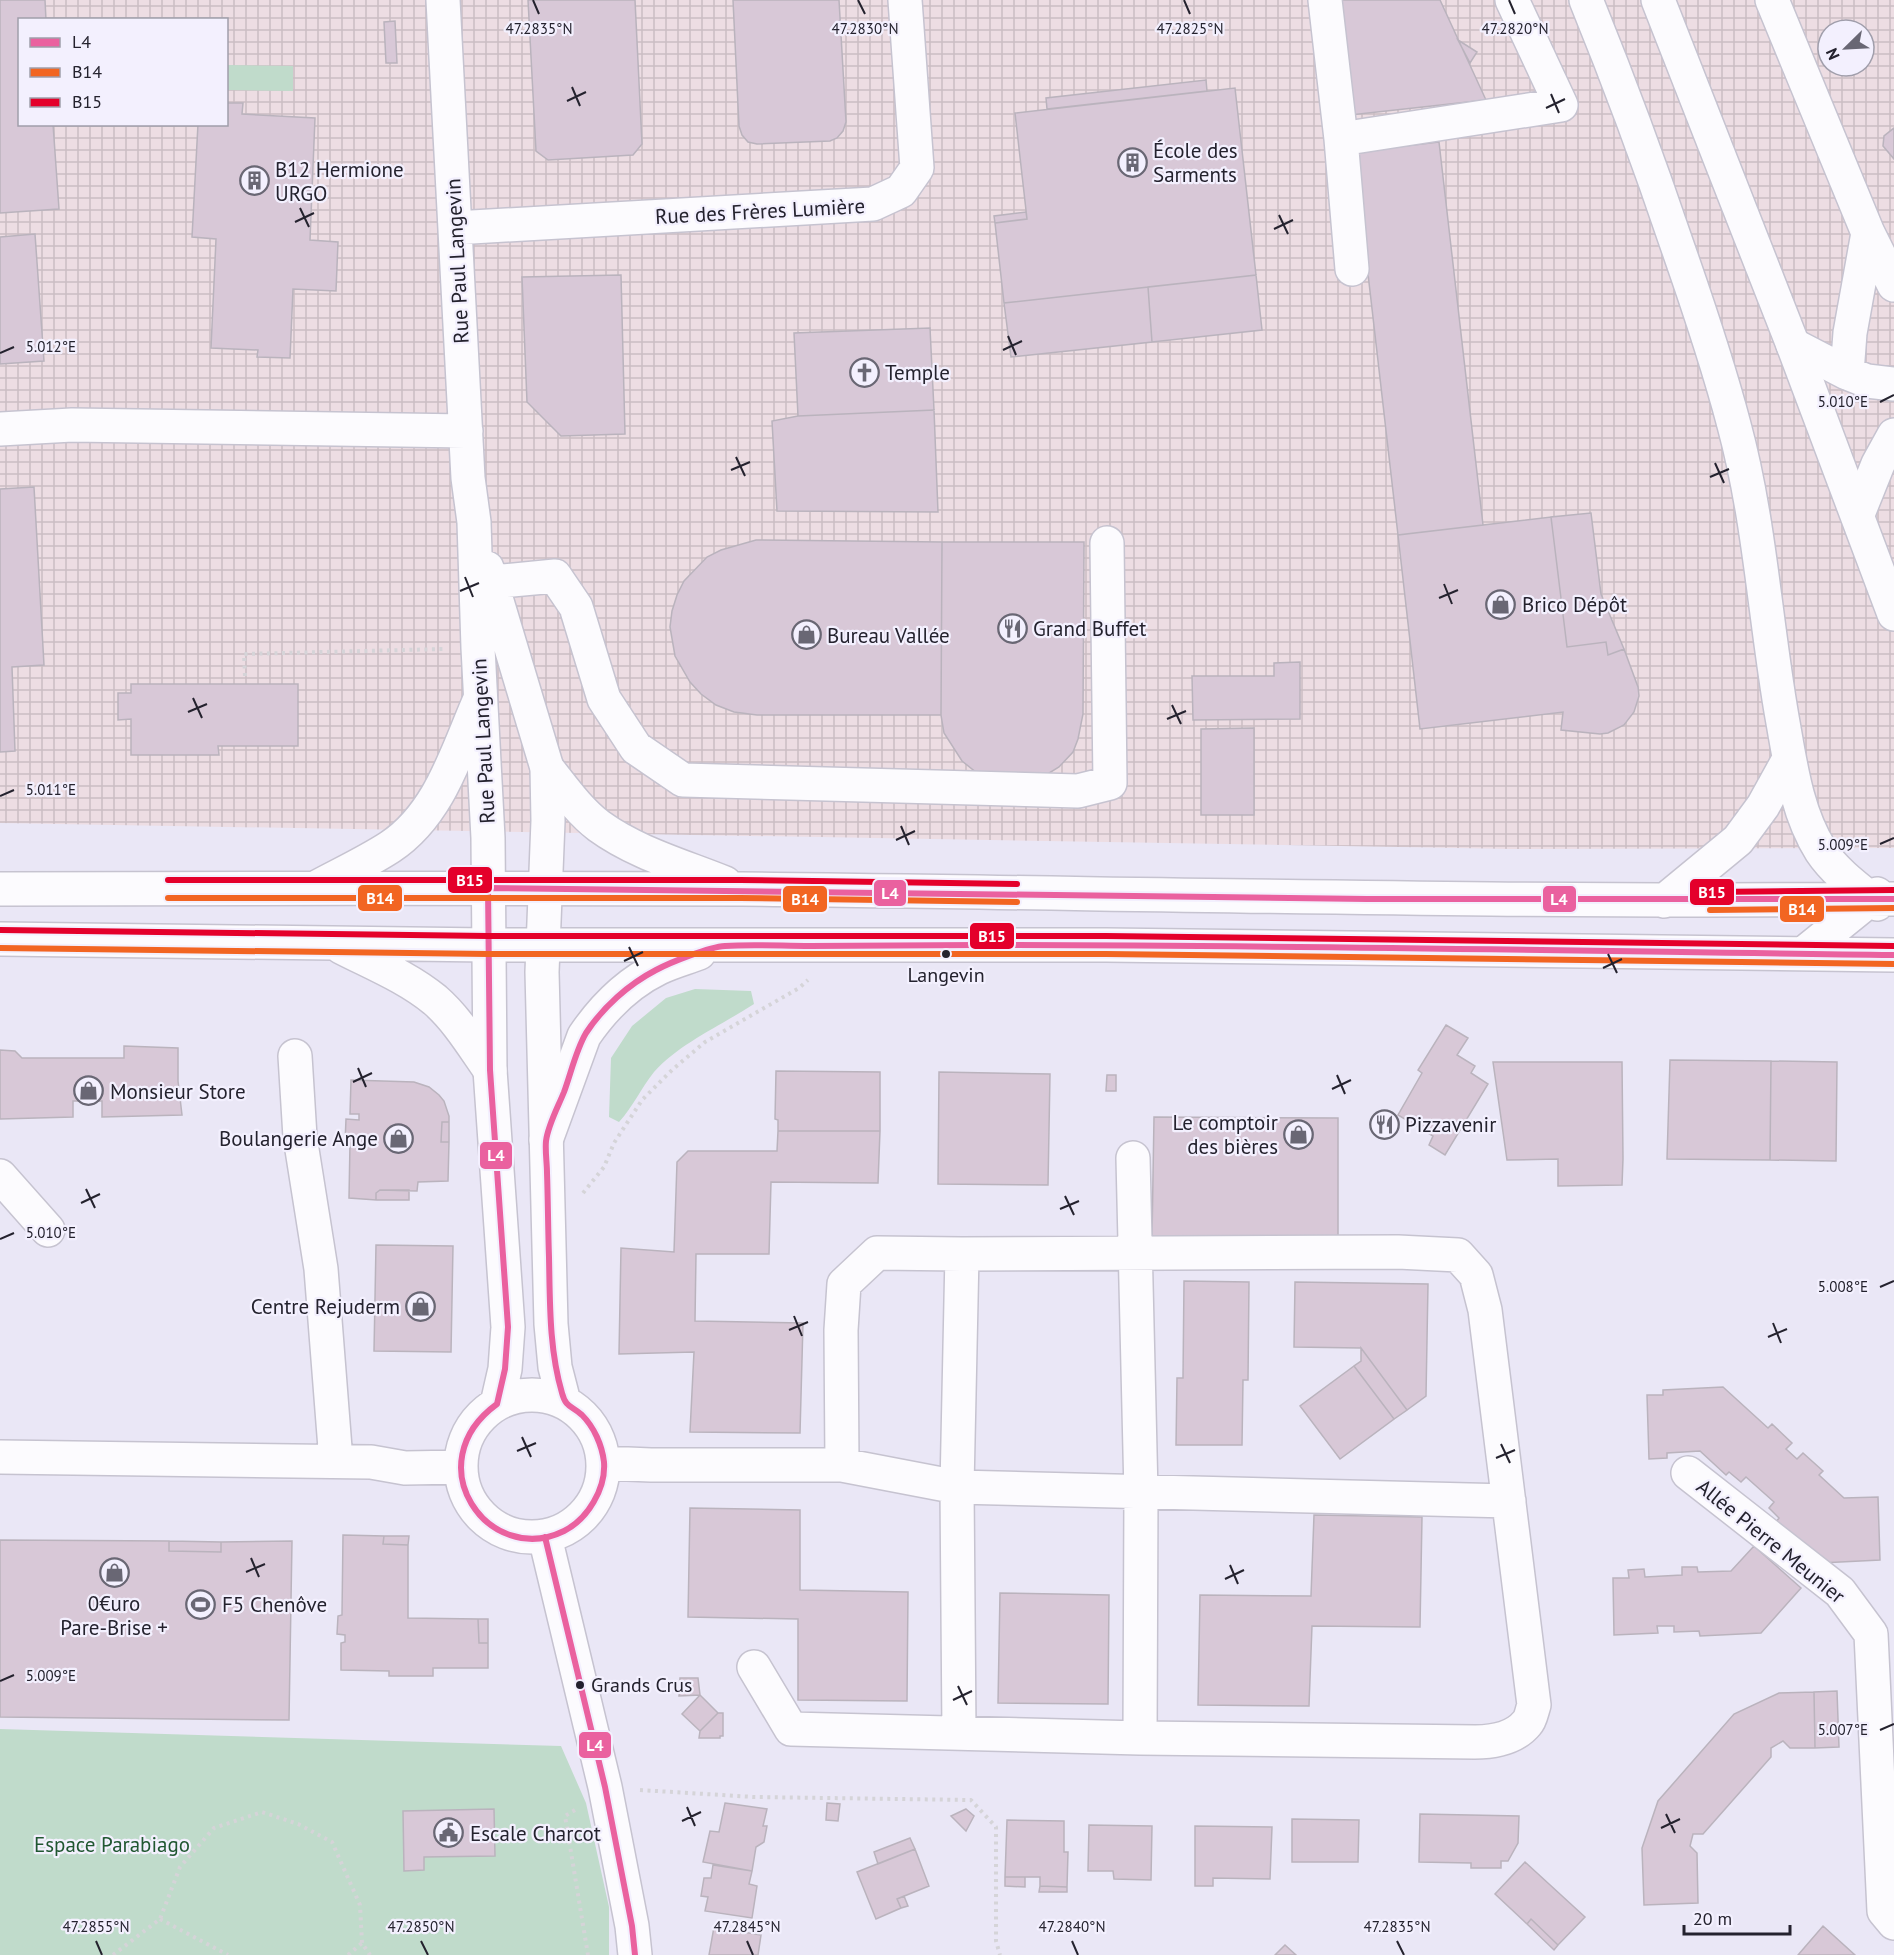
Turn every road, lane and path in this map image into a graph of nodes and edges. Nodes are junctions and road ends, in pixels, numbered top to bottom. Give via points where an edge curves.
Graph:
1 (443, 0) edge
2 (905, 0) edge
3 (1325, 0) edge
4 (1512, 0) edge
5 (1586, 0) edge
6 (1658, 0) edge
7 (1772, 0) edge
8 (1341, 139) junction
9 (455, 228) junction
10 (1868, 233) junction
11 (1352, 269) dead end
12 (1894, 285) edge
13 (1793, 345) junction
14 (1847, 373) junction
15 (1894, 384) edge
16 (0, 429) edge
17 (466, 431) junction
18 (1894, 435) edge
19 (1858, 514) junction
20 (474, 522) junction
21 (1107, 543) dead end
22 (492, 582) junction
23 (1894, 614) edge
24 (478, 648) junction
25 (245, 676) dead end
26 (480, 699) junction
27 (1789, 759) junction
28 (547, 768) junction
29 (316, 888) junction
30 (488, 888) junction
31 (0, 889) edge
32 (545, 889) junction
33 (740, 889) junction
34 (1888, 899) edge
35 (1664, 901) junction
36 (0, 939) edge
37 (334, 943) junction
38 (488, 945) junction
39 (543, 945) junction
40 (720, 946) junction
41 (843, 946) junction
42 (1804, 953) junction
43 (1894, 955) edge
44 (295, 1056) dead end
45 (490, 1070) junction
46 (546, 1140) junction
47 (1133, 1158) dead end
48 (0, 1176) edge
49 (48, 1230) dead end
50 (549, 1236) junction
51 (1135, 1253) junction
52 (962, 1254) junction
53 (564, 1402) junction
54 (497, 1404) junction
55 (0, 1458) edge
56 (336, 1461) junction
57 (604, 1463) junction
58 (842, 1465) junction
59 (460, 1467) junction
60 (1688, 1473) dead end
61 (957, 1486) junction
62 (1141, 1493) junction
63 (1509, 1501) junction
64 (545, 1537) junction
65 (754, 1667) dead end
66 (959, 1733) junction
67 (1140, 1738) junction
68 (605, 1787) junction
69 (160, 1919) junction
70 (1894, 1923) edge
71 (362, 1942) junction
72 (112, 1955) edge
73 (228, 1955) edge
74 (348, 1955) edge
75 (370, 1955) edge
76 (588, 1955) edge
77 (635, 1955) edge
78 (1000, 1955) edge

1 - 9 main road, Rue Paul Langevin
2 - 9 main road, Rue des Frères Lumière via 917,168 901,191 873,204
3 - 8 main road
4 - 8 main road via 1561,105
5 - 27 main road via 1653,174 1735,426 1755,522
6 - 13 main road
7 - 10 main road
8 - 11 main road
9 - 17 main road, Rue Paul Langevin
10 - 12 main road
10 - 14 main road
13 - 14 main road
13 - 19 main road
14 - 15 main road via 1867,381
16 - 17 main road via 72,425
17 - 20 main road, Rue Paul Langevin
18 - 19 main road
19 - 23 main road
20 - 22 main road, Rue Paul Langevin
20 - 24 main road, Rue Paul Langevin
21 - 22 main road via 1110,783 1078,791 683,780 636,748 604,699 576,607 555,576
22 - 28 main road, Rue Paul Langevin
24 - 25 path via 244,654
24 - 26 main road, Rue Paul Langevin
26 - 29 main road via 438,795 420,820 391,846
26 - 30 main road, Rue Paul Langevin
27 - 34 main road via 1801,804 1823,854 1845,878
27 - 35 main road via 1763,806 1738,840
28 - 32 main road, Rue Paul Langevin
28 - 33 main road via 599,826 637,848
29 - 30 main road
29 - 31 main road
30 - 32 main road
30 - 38 main road, Rue Paul Langevin
32 - 33 main road
32 - 39 main road, Rue Paul Langevin
33 - 35 main road
34 - 35 main road
34 - 42 main road
36 - 37 main road
37 - 38 main road
37 - 45 main road via 410,983 435,1001 459,1026
38 - 39 main road
38 - 45 main road, Rue Paul Langevin
39 - 40 main road
39 - 46 main road, Rue Paul Langevin
40 - 41 main road
40 - 46 main road via 659,968 609,1004 584,1036
41 - 42 main road
41 - 50 path via 799,988 705,1042 672,1070 642,1100 614,1143 604,1167
42 - 43 main road
44 - 56 main road via 300,1137 321,1269
45 - 54 main road, Rue Paul Langevin via 508,1327
46 - 50 main road, Rue Paul Langevin
47 - 51 main road
48 - 49 main road
50 - 53 main road, Rue Paul Langevin via 553,1346
51 - 52 main road
51 - 62 main road
51 - 63 main road via 1458,1255 1476,1275 1485,1310
52 - 58 main road via 877,1252 844,1284
52 - 61 main road
53 - 54 main road via 542,1395 519,1396
53 - 57 main road via 584,1416 598,1438
54 - 59 main road via 470,1430
55 - 56 main road
56 - 59 main road via 405,1468
57 - 58 main road
57 - 64 main road via 602,1483 582,1518 565,1531
58 - 61 main road
59 - 64 main road via 470,1502 494,1527 510,1535
60 - 70 main road, Allée Pierre Meunier via 1840,1592 1871,1634 1884,1911
61 - 62 main road
61 - 66 main road
62 - 63 main road
62 - 67 main road
63 - 67 main road via 1534,1705 1528,1722 1512,1735 1495,1742
64 - 68 main road
65 - 66 main road via 791,1729
66 - 67 main road
68 - 76 path via 590,1802 565,1816
68 - 77 main road
68 - 78 path via 754,1797 971,1800 996,1827 996,1941
69 - 71 path via 180,1867 214,1828 262,1812 298,1824 332,1842 360,1905
69 - 72 path
69 - 73 path
71 - 74 path
71 - 75 path

